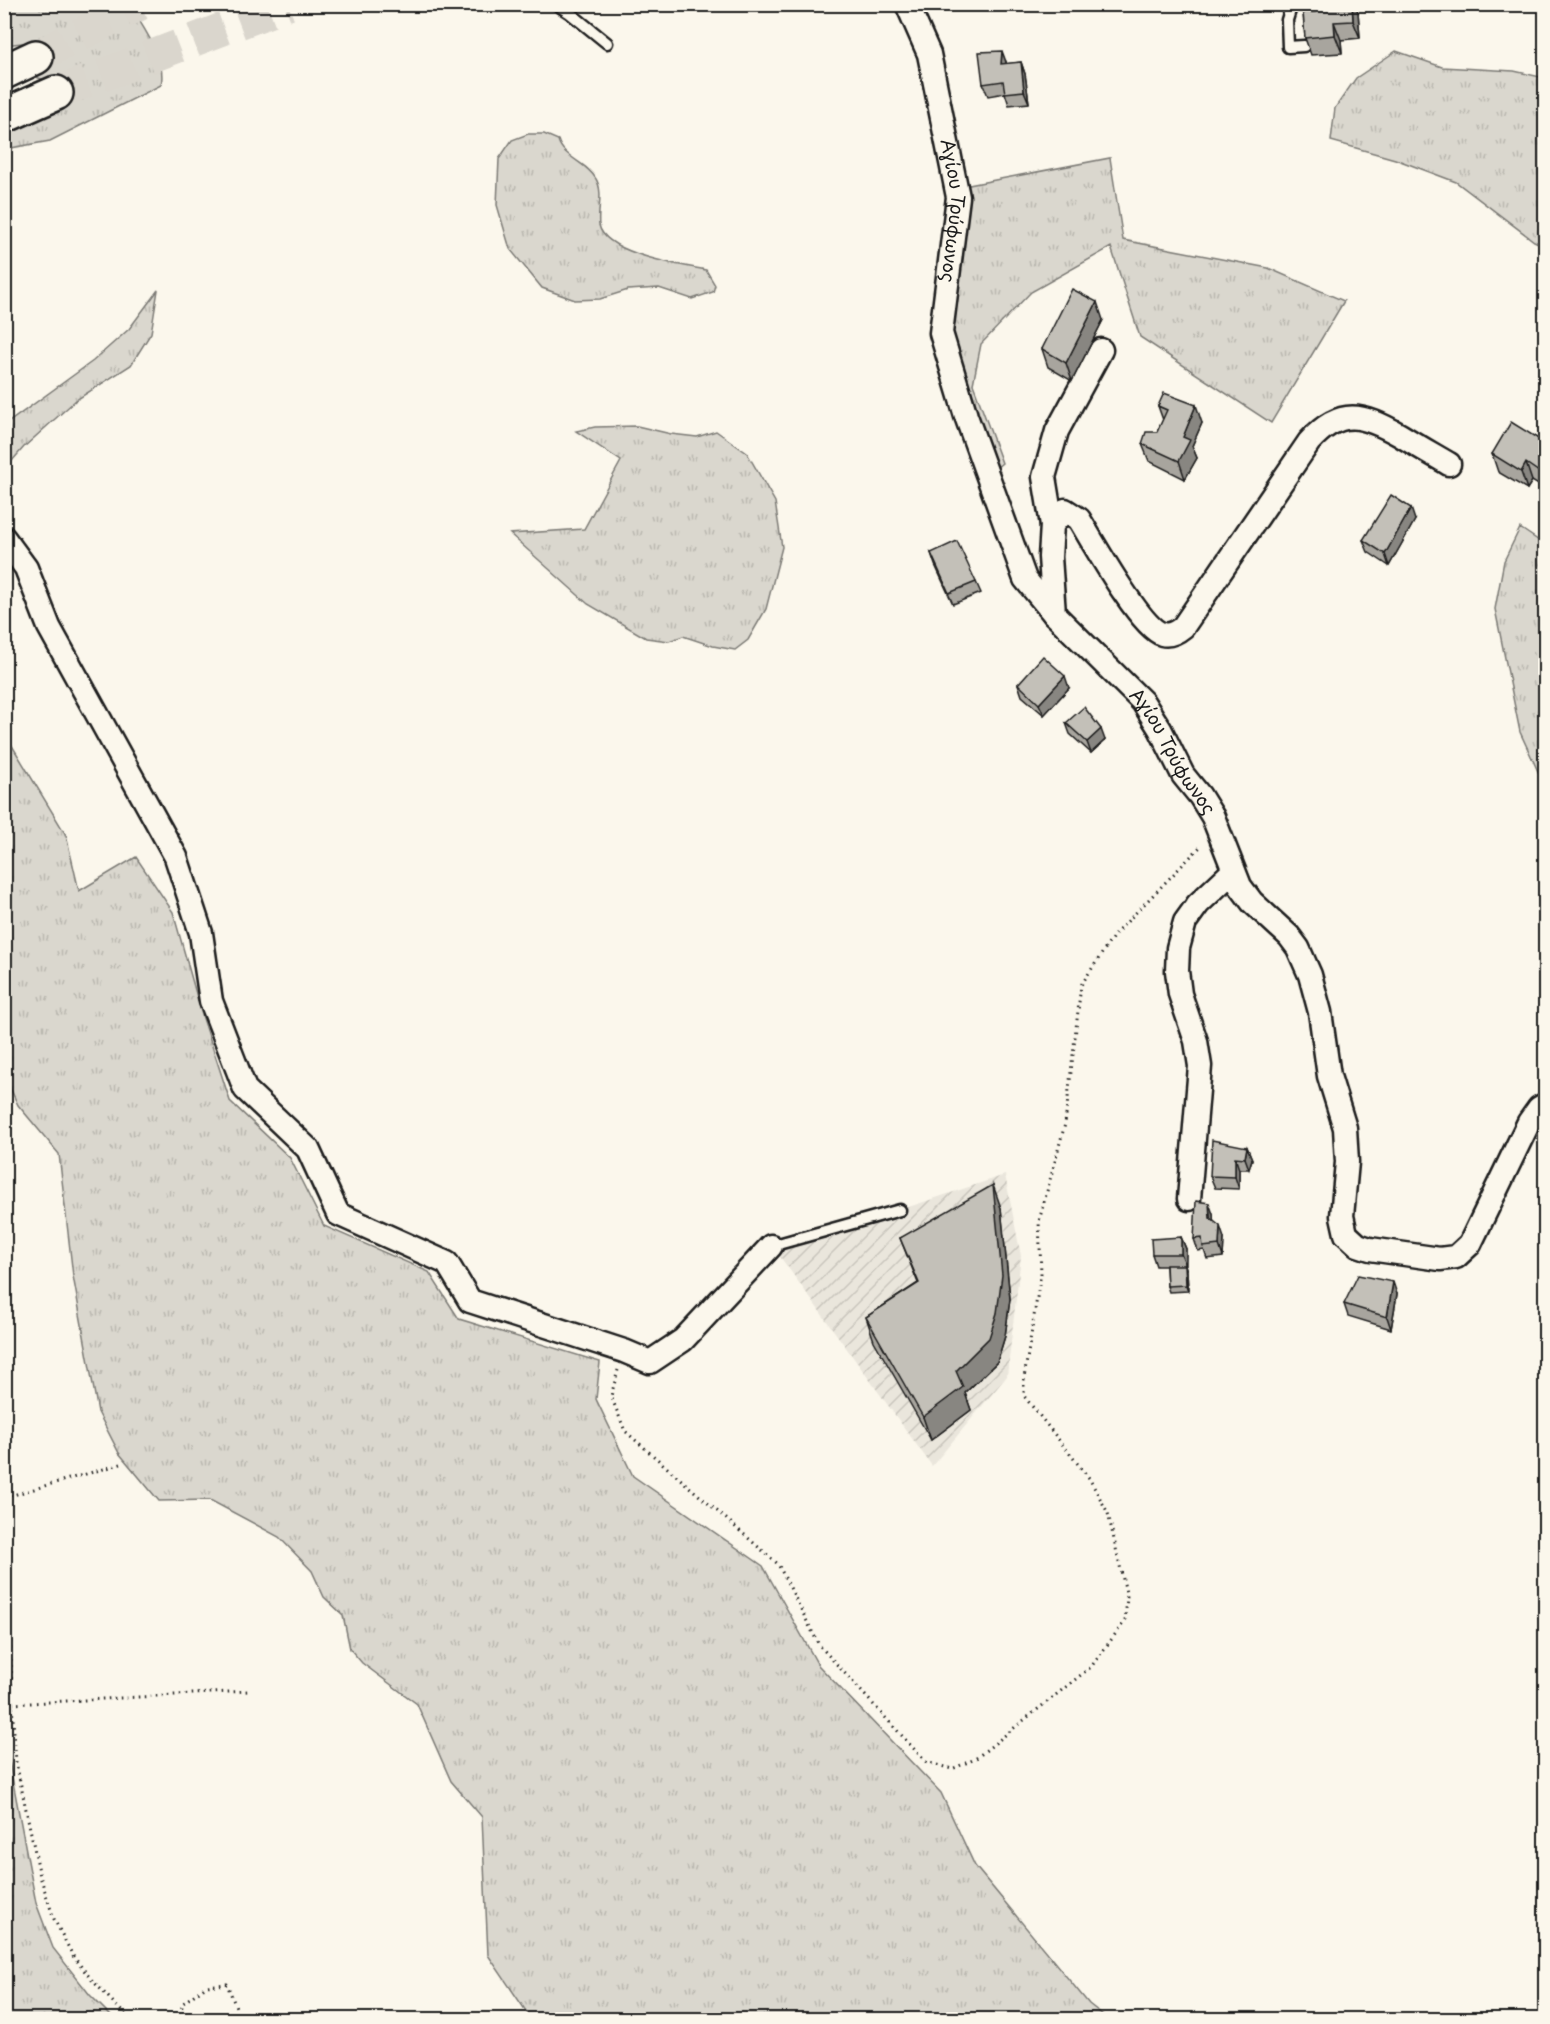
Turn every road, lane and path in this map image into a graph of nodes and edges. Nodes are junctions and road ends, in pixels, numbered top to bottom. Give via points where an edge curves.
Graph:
1 (556, 4) edge
2 (907, 4) edge
3 (1292, 4) edge
4 (607, 43) dead end
5 (1304, 46) edge
6 (36, 57) tunnel mouth
7 (4, 72) edge
8 (56, 93) tunnel mouth
9 (4, 116) edge
10 (1101, 350) dead end
11 (1449, 464) dead end
12 (1052, 525) junction
13 (4, 538) edge
14 (1054, 614) junction
15 (1218, 828) junction
16 (1233, 871) junction
17 (1545, 1104) edge
18 (1189, 1199) dead end
19 (900, 1210) dead end
20 (771, 1246) joint
21 (624, 1351) junction
22 (122, 1464) dead end
23 (248, 1691) dead end
24 (12, 1704) junction
25 (130, 2019) edge
26 (181, 2019) edge
27 (241, 2019) edge

1 - 4 lane
2 - 14 street, Αγίου Τρύφωνος via 930,54 958,197 941,333 966,416 1025,579
3 - 5 lane via 1287,20 1288,47
6 - 7 highway
8 - 9 highway
10 - 12 street via 1057,431 1044,477
11 - 12 street via 1362,417 1343,418 1326,425 1308,442 1183,627 1168,635 1158,632 1142,617 1079,519 1065,510
12 - 14 street
13 - 21 street via 26,568 50,627 176,857 201,933 211,1001 244,1089 308,1149 339,1214 447,1263 470,1301
14 - 15 street, Αγίου Τρύφωνος via 1143,702
15 - 16 street, Αγίου Τρύφωνος
15 - 21 path via 1115,934 1082,985 1065,1124 1039,1221 1041,1273 1024,1396 1089,1478 1108,1513 1127,1597 1125,1621 1091,1667 975,1759 952,1769 926,1762 819,1645 778,1564 625,1431 611,1396
16 - 17 street, Αγίου Τρύφωνος via 1252,902 1295,944 1313,986 1329,1076 1345,1128 1347,1162 1342,1222 1354,1243 1440,1259 1461,1254 1470,1244 1529,1122
16 - 18 street via 1185,922 1178,948 1180,994 1200,1066
19 - 20 lane
20 - 21 street via 683,1340 650,1362
22 - 24 path via 6,1497
23 - 24 path
24 - 25 path via 16,1762 40,1876 54,1919 73,1956
26 - 27 path via 182,2004 206,1986 227,1984

